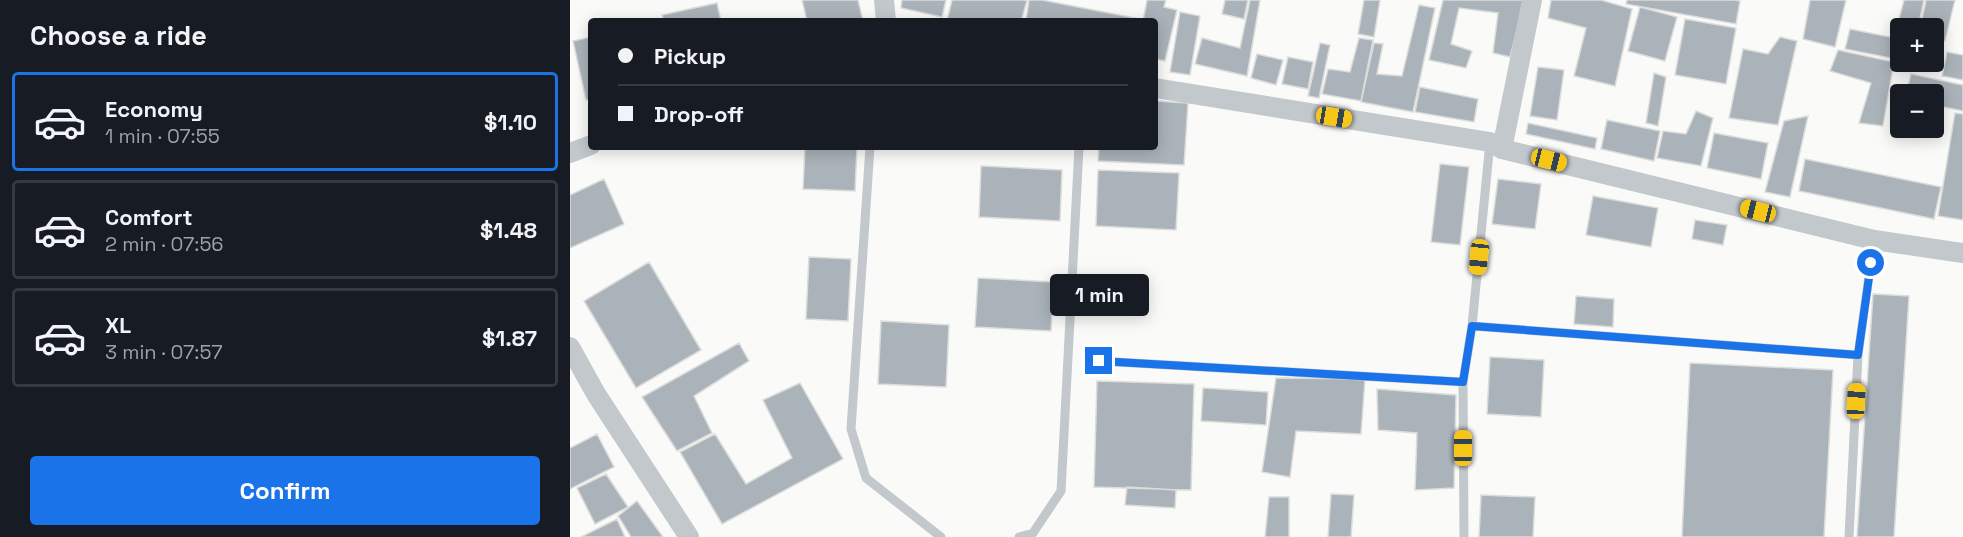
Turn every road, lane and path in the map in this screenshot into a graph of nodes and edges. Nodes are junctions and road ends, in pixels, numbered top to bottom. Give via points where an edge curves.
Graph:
1 (884, 0) edge
2 (1532, 0) edge
3 (886, 18) edge
4 (1158, 89) edge
5 (1496, 145) junction
6 (588, 146) edge
7 (870, 150) edge
8 (1079, 150) edge
9 (570, 153) edge
10 (1874, 240) junction
11 (1963, 253) edge
12 (1472, 326) junction
13 (570, 347) edge
14 (1858, 355) junction
15 (1099, 361) dead end
16 (1463, 382) junction
17 (689, 537) edge
18 (941, 537) edge
19 (1019, 537) edge
20 (1464, 537) edge
21 (1849, 537) edge

1 - 3 street
2 - 5 street
4 - 5 street
5 - 10 street
5 - 12 lane
6 - 9 street
7 - 18 lane via 851,429 866,478
8 - 19 lane via 1060,491 1033,532
10 - 11 street
10 - 14 lane
12 - 14 lane
12 - 16 lane
13 - 17 street
14 - 21 lane
15 - 16 lane
16 - 20 lane

